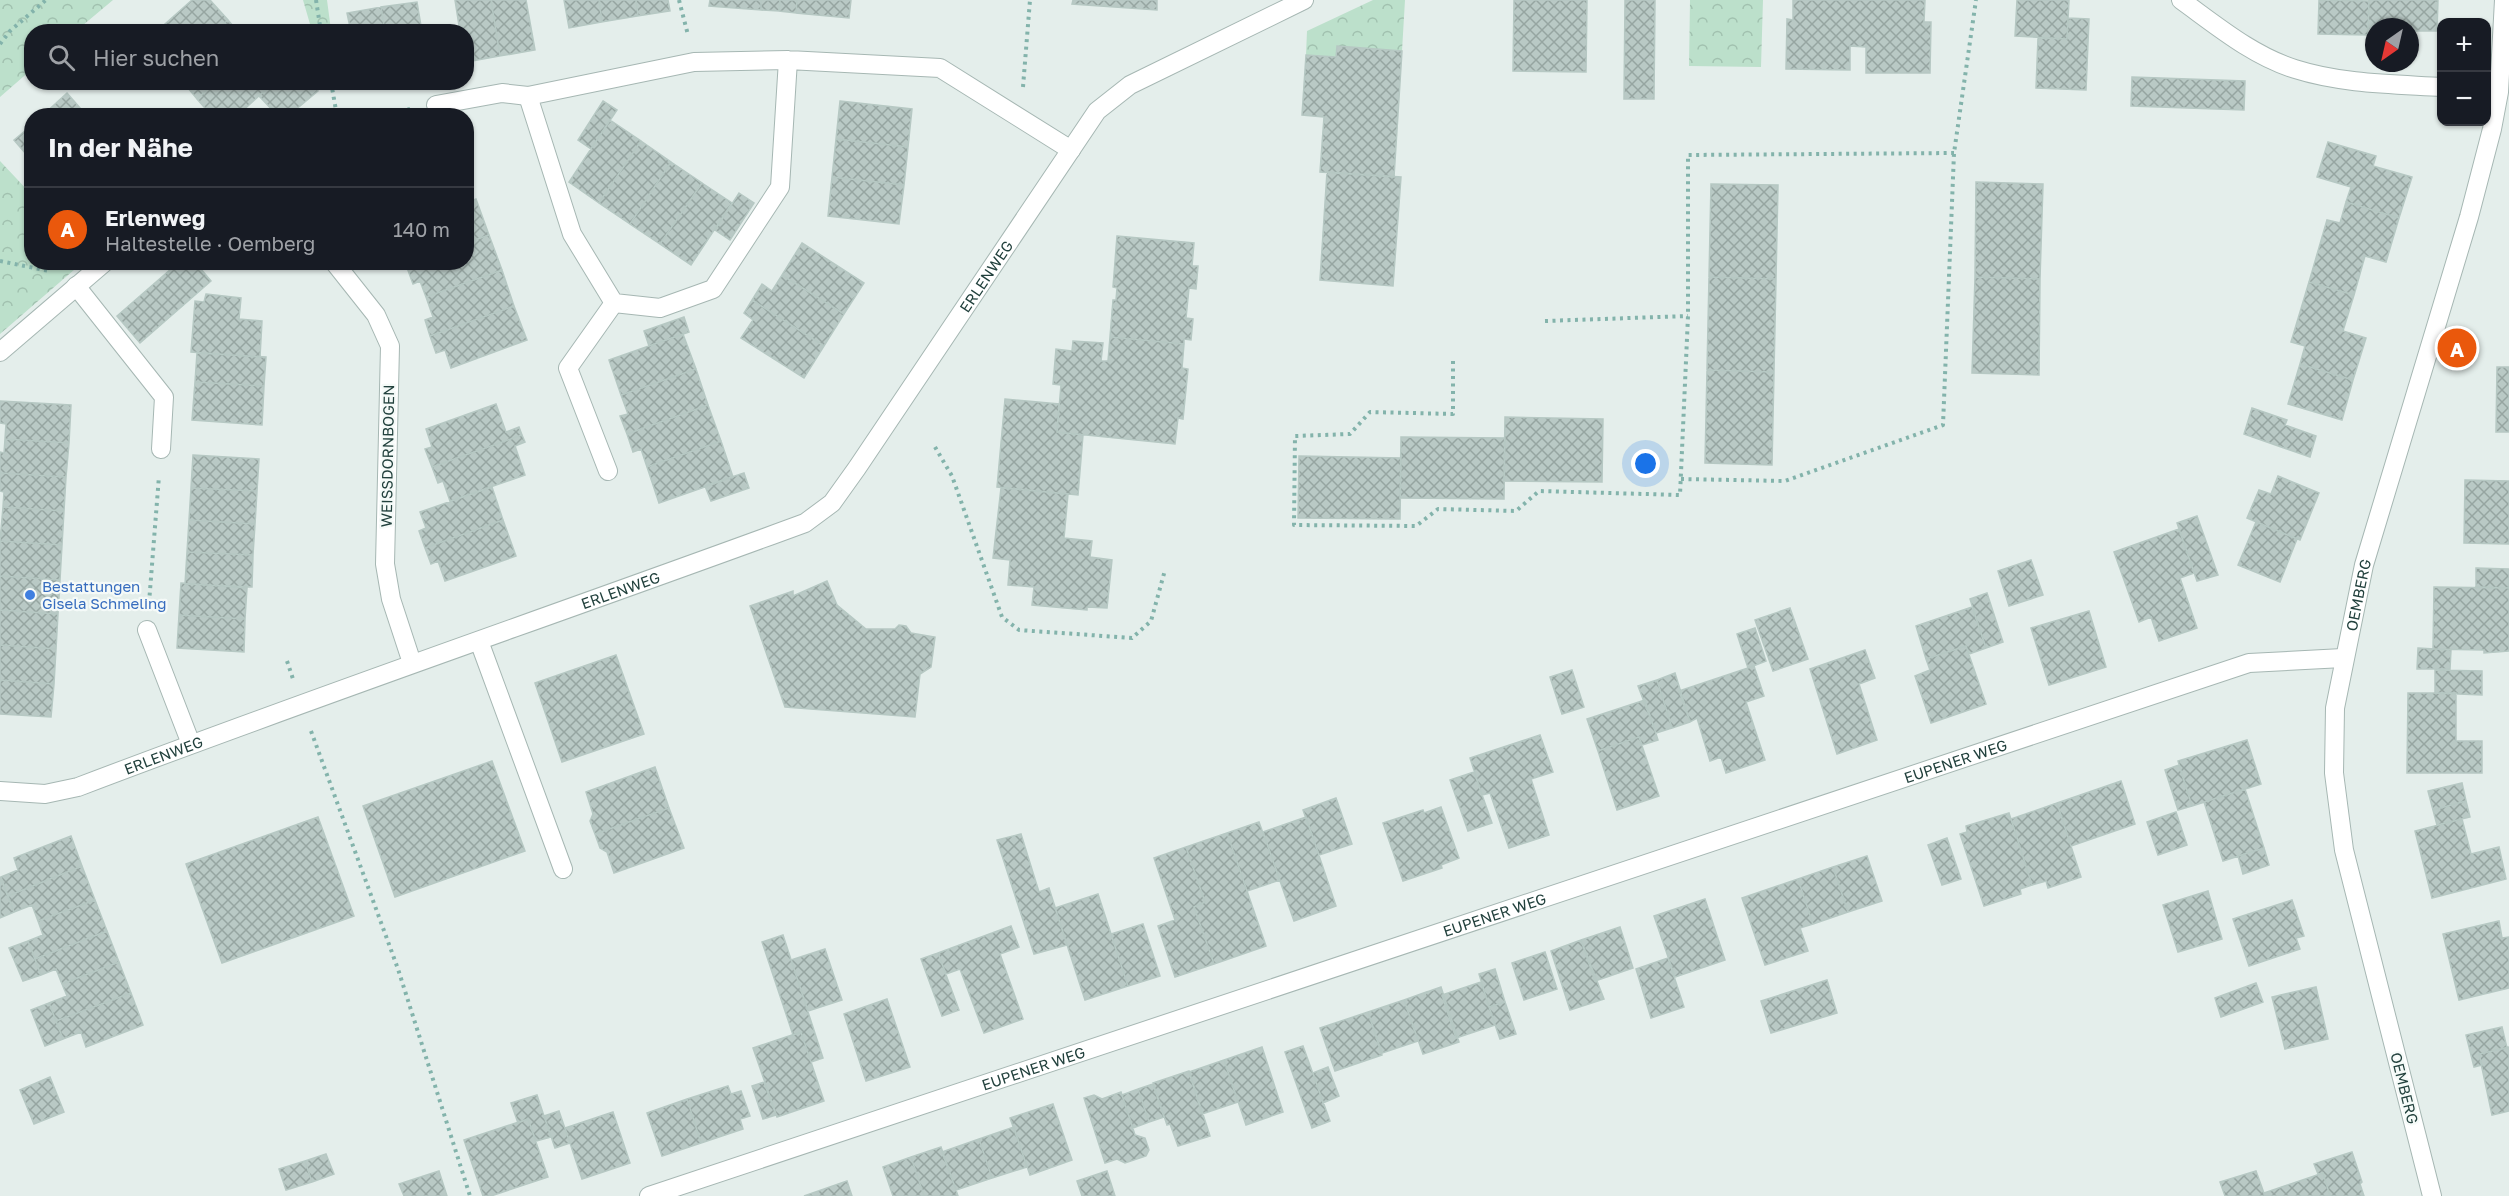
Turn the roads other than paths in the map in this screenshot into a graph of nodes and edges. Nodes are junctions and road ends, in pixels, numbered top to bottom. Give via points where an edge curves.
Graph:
1 (1304, 0) edge
2 (2181, 0) edge
3 (2504, 0) edge
4 (788, 60) junction
5 (2437, 87) edge
6 (2493, 91) edge
7 (528, 96) junction
8 (436, 105) dead end
9 (1071, 150) junction
10 (95, 270) edge
11 (340, 270) edge
12 (76, 286) junction
13 (614, 303) junction
14 (0, 352) edge
15 (161, 449) road end
16 (608, 471) dead end
17 (147, 630) road end
18 (479, 641) junction
19 (2343, 658) junction
20 (412, 663) junction
21 (191, 744) junction
22 (0, 790) edge
23 (563, 869) dead end
24 (649, 1196) edge
25 (2432, 1196) edge

1 - 9 street, ERLENWEG via 1130,85 1097,111
2 - 5 street via 2245,46 2294,69 2345,81
3 - 6 street, OEMBERG
4 - 7 street via 694,62
4 - 9 street via 940,68
4 - 13 street via 780,187 713,289 660,308
6 - 19 street, OEMBERG via 2469,217 2364,565
7 - 8 street via 502,93
7 - 13 street via 572,234
9 - 18 street, ERLENWEG via 832,503 805,523
10 - 12 street
11 - 20 street, WEISSDORNBOGEN via 376,315 390,346 385,564 391,599
12 - 14 street
12 - 15 street via 164,397
13 - 16 street via 568,368
17 - 21 street
18 - 20 street, ERLENWEG
18 - 23 street
19 - 24 street, EUPENER WEG via 2249,663
19 - 25 street, OEMBERG via 2334,708 2334,773 2344,850
20 - 21 street, ERLENWEG
21 - 22 street, ERLENWEG via 78,787 45,794

